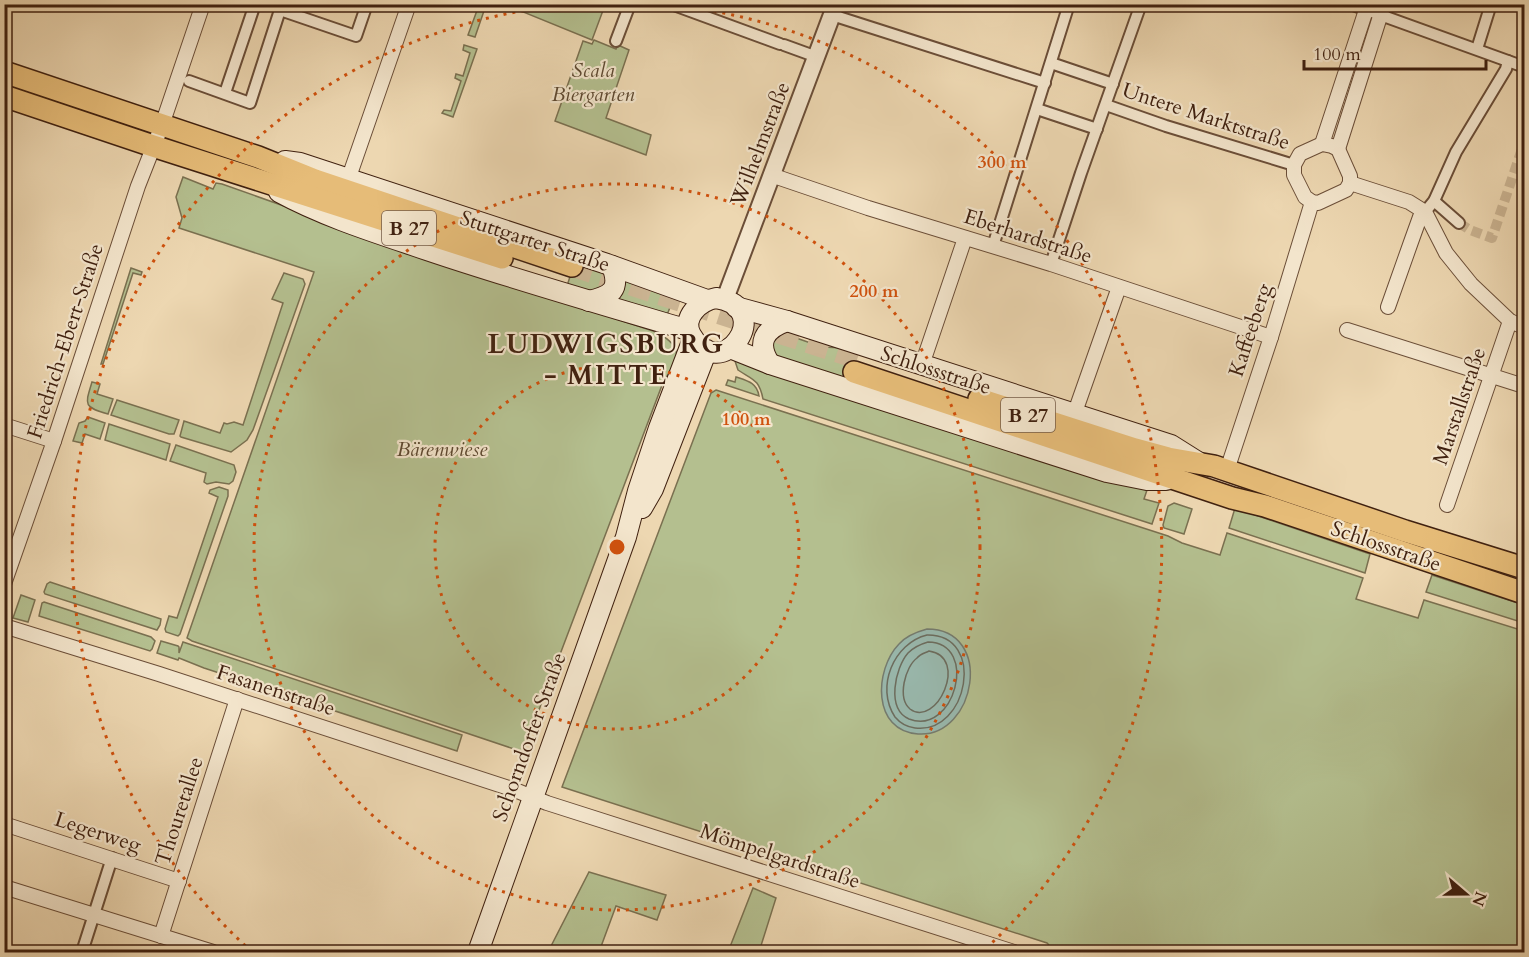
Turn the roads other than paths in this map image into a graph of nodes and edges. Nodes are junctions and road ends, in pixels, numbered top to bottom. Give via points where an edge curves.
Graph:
1 (203, 4) edge
2 (255, 4) edge
3 (367, 4) edge
4 (409, 4) edge
5 (630, 4) edge
6 (671, 4) edge
7 (1141, 4) edge
8 (1350, 4) edge
9 (1491, 4) edge
10 (1368, 7) edge
11 (1068, 9) edge
12 (834, 10) edge
13 (1383, 10) edge
14 (616, 41) dead end
15 (1477, 49) junction
16 (817, 57) junction
17 (1051, 63) junction
18 (4, 72) edge
19 (189, 81) dead end
20 (1045, 83) junction
21 (1113, 84) junction
22 (225, 93) junction
23 (4, 96) edge
24 (1106, 105) junction
25 (1037, 109) junction
26 (162, 125) junction
27 (1097, 129) junction
28 (1322, 144) junction
29 (153, 146) junction
30 (1338, 149) junction
31 (258, 157) junction
32 (1294, 165) junction
33 (771, 176) junction
34 (250, 177) junction
35 (348, 180) junction
36 (1350, 183) junction
37 (1434, 201) junction
38 (1312, 202) junction
39 (1425, 212) junction
40 (1459, 223) tunnel mouth
41 (965, 238) junction
42 (993, 246) junction
43 (1051, 264) junction
44 (612, 266) junction
45 (1119, 287) junction
46 (589, 301) junction
47 (723, 302) junction
48 (1388, 307) dead end
49 (787, 321) junction
50 (1510, 321) junction
51 (1524, 327) edge
52 (1347, 330) dead end
53 (1271, 337) junction
54 (696, 340) junction
55 (730, 348) junction
56 (770, 364) junction
57 (922, 365) junction
58 (1491, 376) junction
59 (1524, 386) edge
60 (1074, 415) junction
61 (4, 425) edge
62 (54, 441) junction
63 (1200, 463) junction
64 (1227, 470) junction
65 (1178, 480) junction
66 (1448, 505) dead end
67 (1524, 568) edge
68 (4, 584) edge
69 (1524, 593) edge
70 (4, 626) edge
71 (237, 699) junction
72 (533, 798) junction
73 (4, 824) edge
74 (112, 858) junction
75 (179, 881) junction
76 (4, 887) edge
77 (94, 915) junction
78 (161, 936) junction
79 (970, 946) edge
80 (82, 952) edge
81 (213, 952) edge
82 (478, 952) edge
83 (1014, 952) edge

1 - 26 street, Friedrich-Ebert-Straße
2 - 22 street
3 - 22 street via 356,36 280,10 250,103
4 - 35 street
5 - 14 street
6 - 16 street
7 - 21 street
8 - 10 street
9 - 15 street
10 - 13 street
10 - 28 street
11 - 17 street
12 - 16 street, Wilhelmstraße
12 - 20 street via 980,64
13 - 15 street
13 - 30 street
15 - 37 street via 1514,62 1456,152
16 - 33 street, Wilhelmstraße
17 - 20 street
17 - 21 street
18 - 26 main road, Stuttgarter Straße / B 27
19 - 22 street
20 - 25 street
21 - 24 street
23 - 29 main road, Stuttgarter Straße / B 27
24 - 27 street
24 - 32 street, Untere Marktstraße
25 - 27 street
25 - 42 street
26 - 29 street, Friedrich-Ebert-Straße
26 - 31 main road, Stuttgarter Straße / B 27
27 - 43 street
28 - 30 street
28 - 32 street via 1300,154
29 - 34 main road, Stuttgarter Straße / B 27
29 - 62 street, Friedrich-Ebert-Straße
30 - 36 street
31 - 34 main road, Stuttgarter Straße / B 27 via 570,273
31 - 35 main road, Stuttgarter Straße via 300,163
32 - 38 street via 1294,176
33 - 41 street, Eberhardstraße
33 - 47 street, Wilhelmstraße
34 - 46 main road, Stuttgarter Straße via 304,206 425,250
35 - 44 main road, Stuttgarter Straße
36 - 38 street via 1346,190
36 - 39 street via 1409,202
37 - 39 street
37 - 40 street
38 - 53 street, Kaffeeberg
39 - 48 street
39 - 50 street via 1450,259
41 - 42 street, Eberhardstraße
41 - 57 street
42 - 43 street, Eberhardstraße
43 - 45 street, Eberhardstraße
44 - 46 main road via 614,289 608,296
44 - 47 main road, Stuttgarter Straße
45 - 53 street, Eberhardstraße
45 - 60 street
46 - 54 main road, Stuttgarter Straße
47 - 49 main road, Schlossstraße
47 - 54 main road via 699,304 694,310 690,318
47 - 55 main road via 743,319 741,338
49 - 56 main road via 773,328 764,339 762,345
49 - 57 main road, Schlossstraße
50 - 51 street
50 - 58 street, Marstallstraße
52 - 58 street
53 - 64 street, Kaffeeberg
54 - 55 main road via 719,352
54 - 72 main road, Schorndorfer Straße via 659,428 626,537
55 - 56 main road, Schlossstraße
56 - 65 main road, Schlossstraße via 1107,472 1147,480
57 - 60 main road, Schlossstraße
58 - 59 street
58 - 66 street, Marstallstraße
60 - 63 main road, Schlossstraße via 1170,445
61 - 62 street
62 - 68 street, Friedrich-Ebert-Straße
63 - 64 main road, Schlossstraße / B 27
63 - 65 main road, Schlossstraße / B 27 via 1135,449 856,365
64 - 67 main road, Schlossstraße / B 27
65 - 69 main road, Schlossstraße / B 27
70 - 71 street, Fasanenstraße
71 - 72 street, Fasanenstraße
71 - 75 street, Thouretallee
72 - 79 street, Mömpelgardstraße
72 - 82 main road, Schorndorfer Straße
73 - 74 street, Legerweg
74 - 75 street, Legerweg
74 - 77 street
75 - 78 street, Thouretallee
76 - 77 street
77 - 78 street
77 - 80 street
78 - 81 street
79 - 83 street, Mömpelgardstraße

